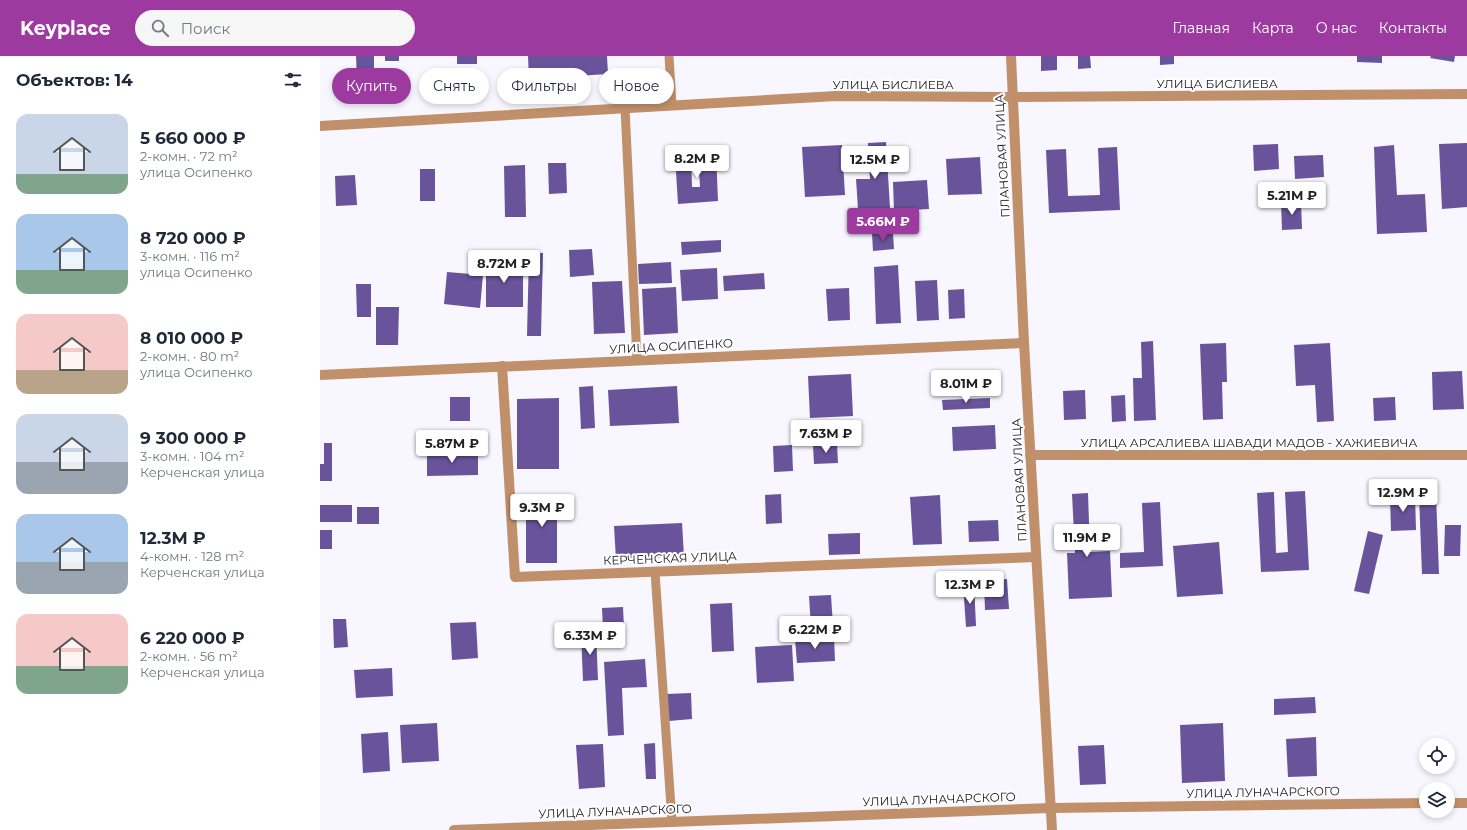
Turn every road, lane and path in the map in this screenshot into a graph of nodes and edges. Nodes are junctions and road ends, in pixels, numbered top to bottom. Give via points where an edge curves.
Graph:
1 (669, 56) edge
2 (1011, 56) edge
3 (1467, 94) edge
4 (1013, 97) junction
5 (672, 105) junction
6 (625, 108) junction
7 (320, 126) edge
8 (1024, 343) junction
9 (637, 360) junction
10 (502, 366) junction
11 (320, 375) edge
12 (1030, 455) junction
13 (1467, 455) edge
14 (1036, 557) junction
15 (655, 572) junction
16 (1419, 803) edge
17 (1455, 803) edge
18 (1467, 803) edge
19 (1051, 808) junction
20 (672, 822) junction
21 (454, 830) edge
22 (1052, 830) edge

1 - 5 lane
2 - 4 street, ПЛАНОВАЯ УЛИЦА
3 - 4 street, УЛИЦА БИСЛИЕВА
4 - 5 street, УЛИЦА БИСЛИЕВА via 836,96
4 - 8 street, ПЛАНОВАЯ УЛИЦА
5 - 6 street, УЛИЦА БИСЛИЕВА
6 - 7 street, УЛИЦА БИСЛИЕВА
6 - 9 lane
8 - 9 street, УЛИЦА ОСИПЕНКО
8 - 12 street, ПЛАНОВАЯ УЛИЦА
9 - 10 street, УЛИЦА ОСИПЕНКО
10 - 11 street, УЛИЦА ОСИПЕНКО
10 - 15 street, КЕРЧЕНСКАЯ УЛИЦА via 515,577
12 - 13 street, УЛИЦА АРСАЛИЕВА ШАВАДИ МАДОВ - ХАЖИЕВИЧА
12 - 14 street, ПЛАНОВАЯ УЛИЦА
14 - 15 street, КЕРЧЕНСКАЯ УЛИЦА
14 - 19 street, ПЛАНОВАЯ УЛИЦА
15 - 20 lane
16 - 19 street, УЛИЦА ЛУНАЧАРСКОГО
17 - 18 street
19 - 20 street, УЛИЦА ЛУНАЧАРСКОГО
19 - 22 street, ПЛАНОВАЯ УЛИЦА
20 - 21 street, УЛИЦА ЛУНАЧАРСКОГО

